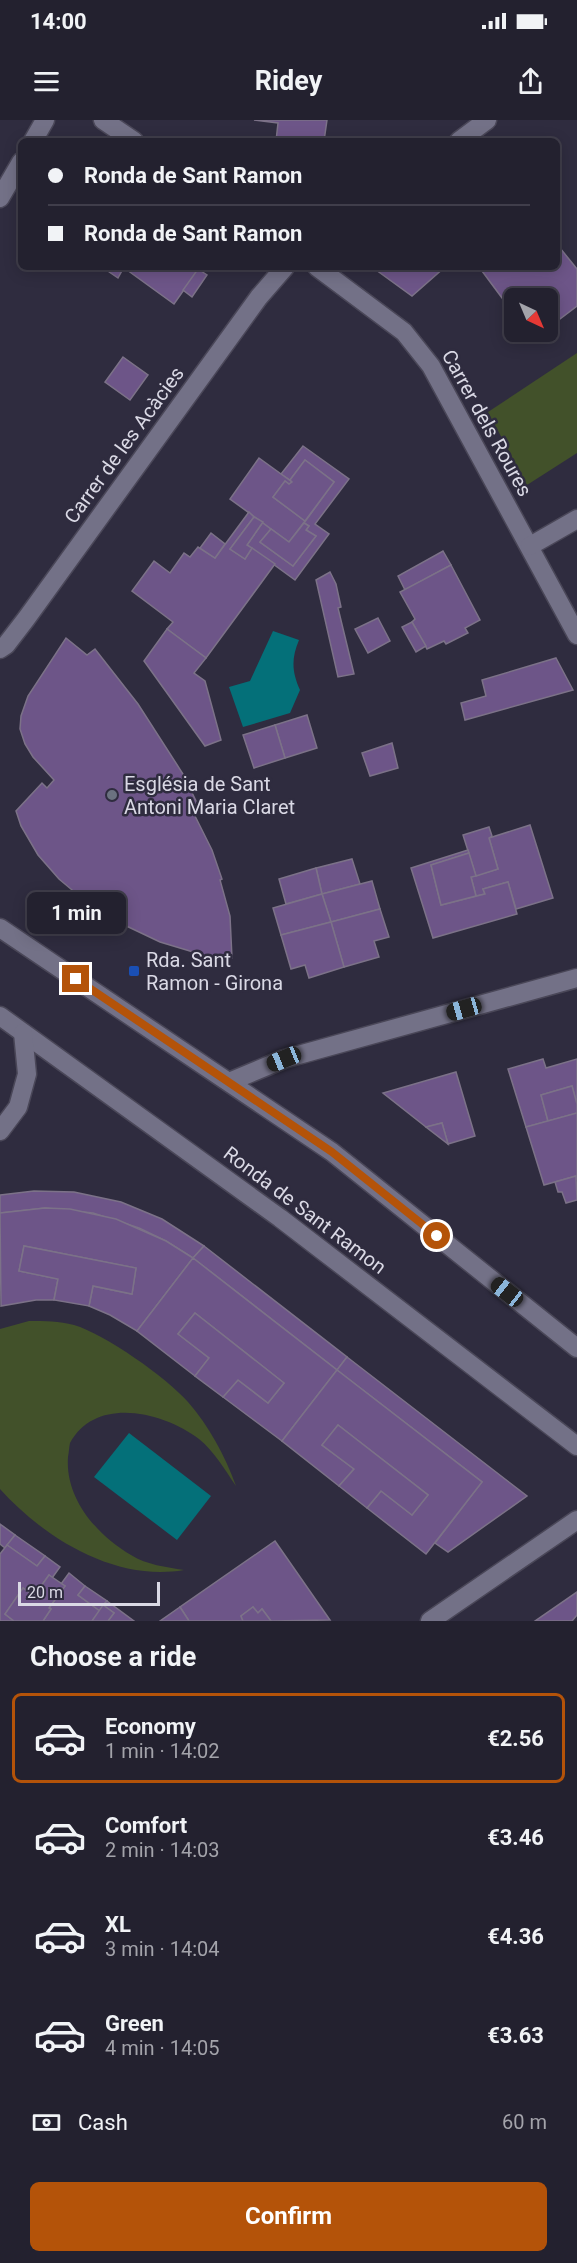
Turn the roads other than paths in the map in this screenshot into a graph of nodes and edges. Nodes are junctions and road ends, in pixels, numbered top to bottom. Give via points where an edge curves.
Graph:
1 (45, 120) edge
2 (103, 120) edge
3 (487, 120) edge
4 (35, 138) edge
5 (130, 138) edge
6 (463, 138) edge
7 (18, 167) edge
8 (0, 198) edge
9 (282, 270) edge
10 (321, 270) edge
11 (577, 519) edge
12 (530, 546) junction
13 (577, 635) edge
14 (0, 649) edge
15 (0, 928) edge
16 (577, 978) edge
17 (0, 1016) edge
18 (23, 1033) junction
19 (229, 1082) junction
20 (0, 1131) edge
21 (577, 1347) edge
22 (577, 1446) edge
23 (577, 1520) edge
24 (430, 1621) edge

1 - 4 street
2 - 5 street
3 - 6 street
7 - 8 street
9 - 14 street, Carrer de les Acàcies
10 - 12 street, Carrer dels Roures via 404,332 417,347
11 - 12 street
12 - 13 street, Carrer dels Roures
15 - 19 street
16 - 19 street via 284,1059
17 - 18 street, Ronda de Sant Ramon
18 - 20 street via 27,1074 18,1107
18 - 22 street, Ronda de Sant Ramon via 280,1218
19 - 21 street via 332,1152
23 - 24 street

